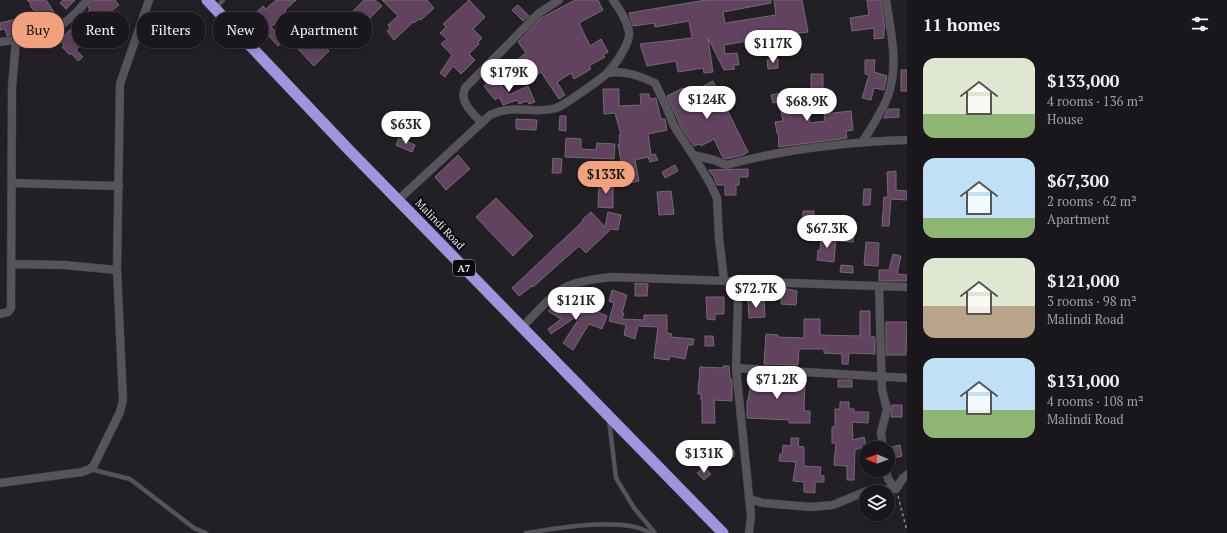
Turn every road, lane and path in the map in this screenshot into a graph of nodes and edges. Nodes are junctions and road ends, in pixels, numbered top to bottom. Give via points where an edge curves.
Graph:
1 (88, 0) edge
2 (149, 0) edge
3 (207, 0) edge
4 (559, 0) edge
5 (613, 0) edge
6 (886, 0) edge
7 (220, 4) edge
8 (64, 24) edge
9 (12, 40) edge
10 (0, 42) edge
11 (15, 48) edge
12 (608, 73) junction
13 (481, 122) junction
14 (907, 140) edge
15 (863, 141) junction
16 (693, 155) junction
17 (12, 183) junction
18 (119, 186) junction
19 (398, 200) junction
20 (12, 264) junction
21 (117, 270) junction
22 (724, 280) junction
23 (878, 287) junction
24 (907, 287) edge
25 (0, 314) edge
26 (522, 327) junction
27 (736, 368) junction
28 (881, 376) junction
29 (907, 378) edge
30 (609, 414) junction
31 (882, 441) edge
32 (90, 469) junction
33 (907, 476) edge
34 (888, 477) edge
35 (0, 483) edge
36 (896, 489) junction
37 (749, 500) junction
38 (907, 531) edge
39 (206, 533) edge
40 (526, 533) edge
41 (650, 533) edge
42 (655, 533) edge
43 (723, 533) edge
44 (749, 533) edge

1 - 8 street
2 - 18 street via 120,84
3 - 7 highway, Malindi Road / A7
4 - 13 street via 539,13 465,88 462,95 464,101
5 - 12 street via 622,13 629,33 625,46
6 - 15 street via 894,57 893,76 886,101
7 - 19 highway, Malindi Road / A7 via 319,120
9 - 10 street
11 - 17 street via 12,88
12 - 13 street via 557,108 500,110
12 - 16 street via 630,73 655,83 674,126
13 - 19 street
14 - 15 street
15 - 16 street via 820,146 726,165
16 - 22 street via 717,198
17 - 18 street
17 - 20 street
18 - 21 street
19 - 26 highway, Malindi Road / A7
20 - 21 street
20 - 25 street via 11,308 8,312
21 - 32 street via 123,400 120,412
22 - 23 street
22 - 26 street via 611,277 587,280 563,289
22 - 27 street via 734,285 738,302
23 - 24 street
23 - 28 street
26 - 30 highway, Malindi Road / A7
27 - 28 street
27 - 37 street
28 - 29 street
28 - 31 street via 887,409 881,433
30 - 42 lane via 616,478 634,508
30 - 43 highway, Malindi Road / A7
32 - 35 street
32 - 39 lane via 130,479 194,528
33 - 36 street
34 - 36 street
36 - 37 street via 867,491 833,505 811,507
36 - 38 path
37 - 44 street
40 - 41 lane via 587,525 628,525 643,528

